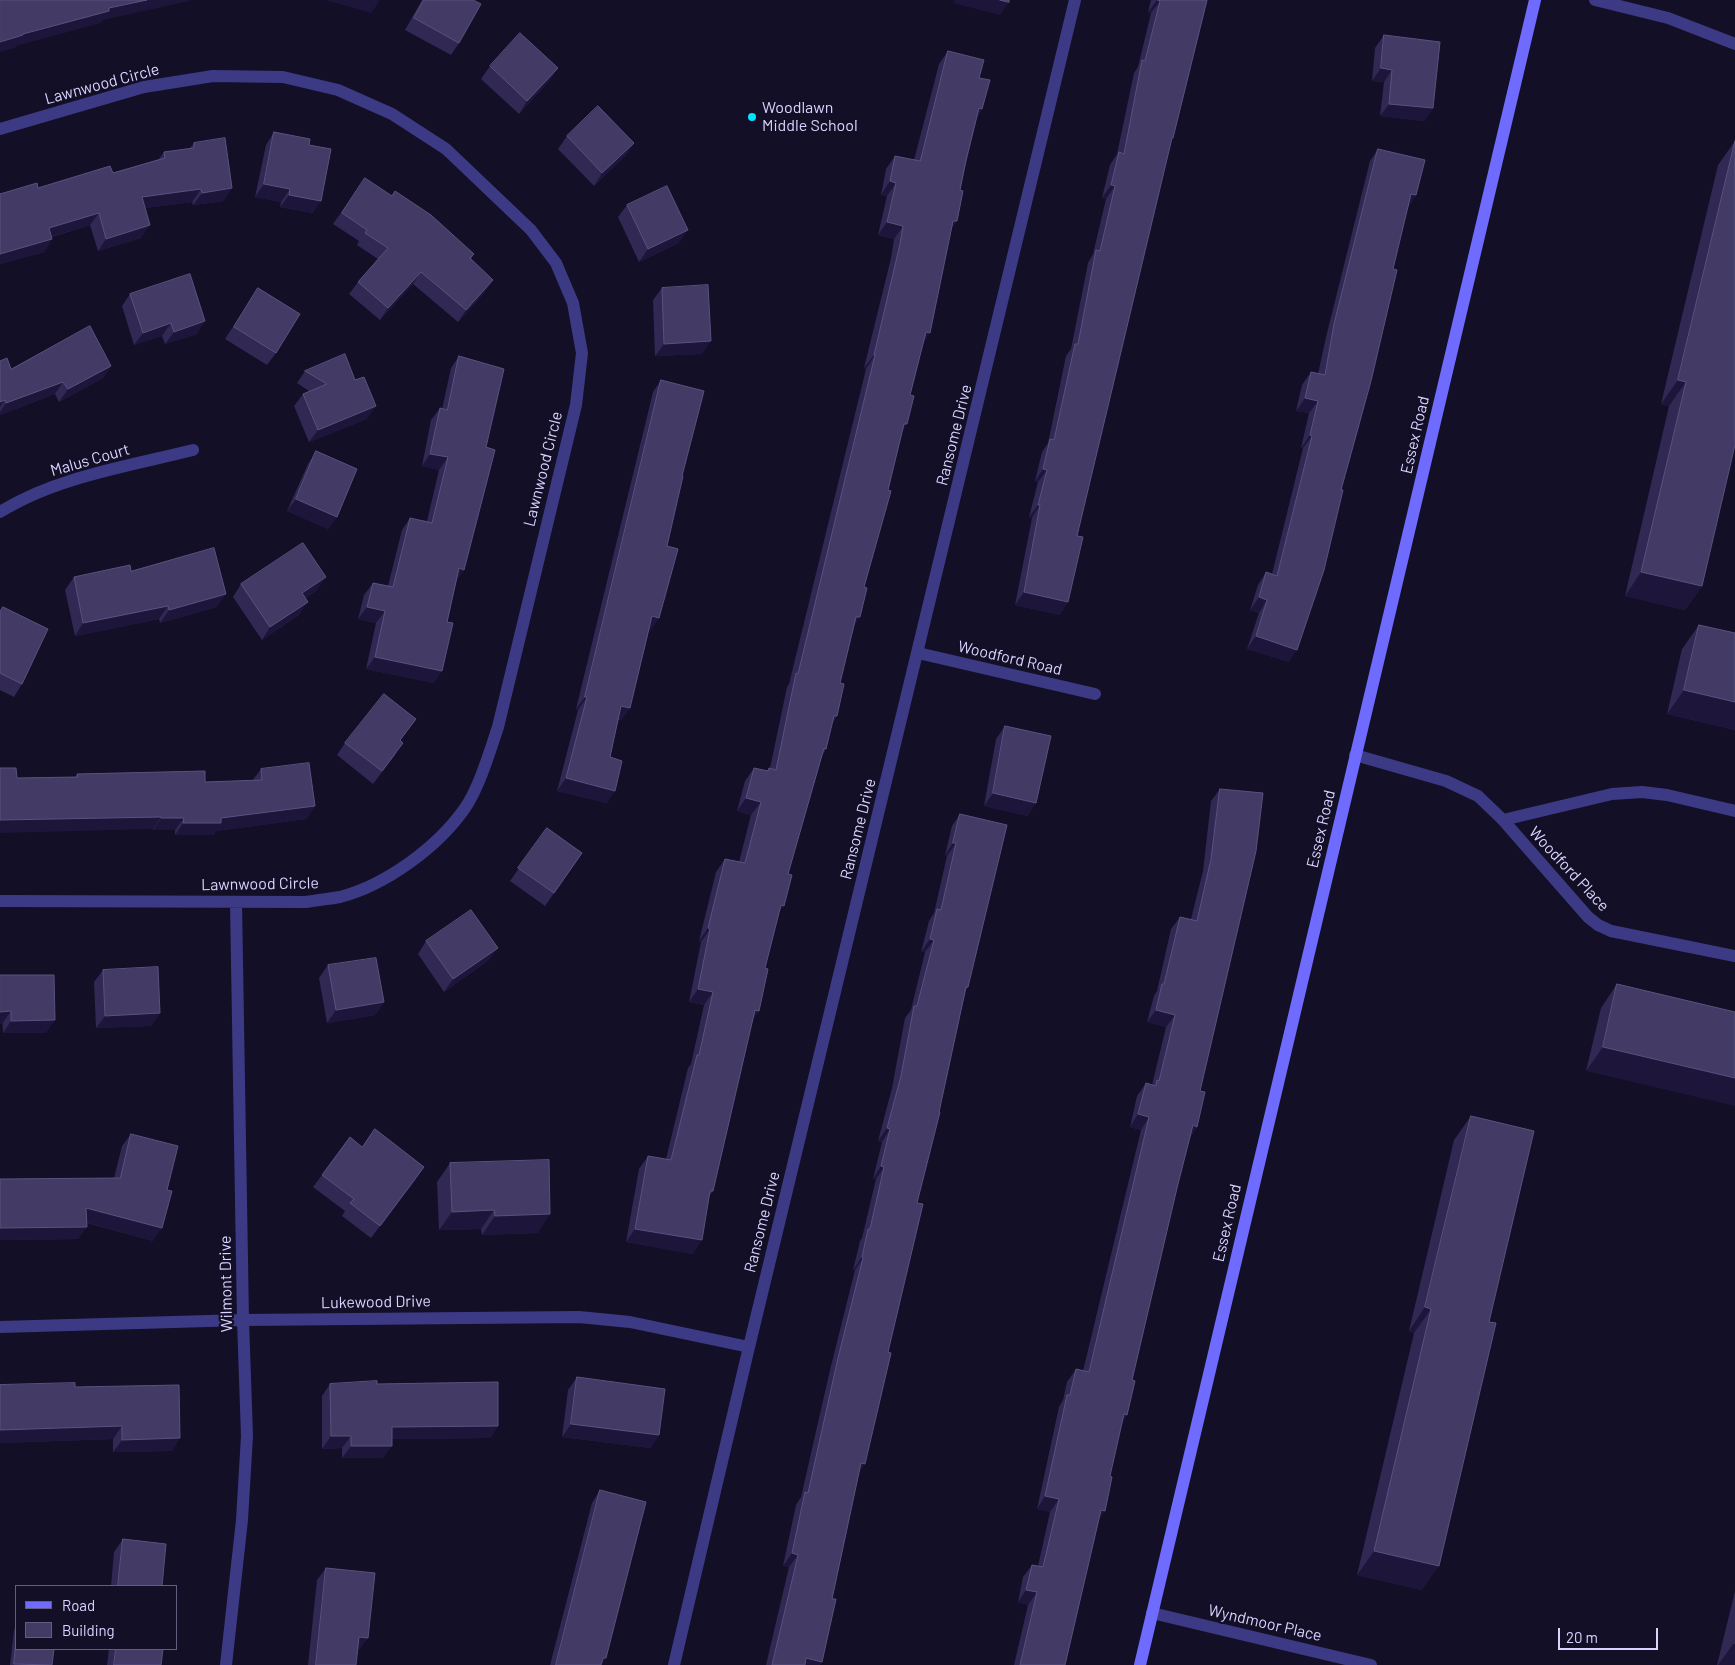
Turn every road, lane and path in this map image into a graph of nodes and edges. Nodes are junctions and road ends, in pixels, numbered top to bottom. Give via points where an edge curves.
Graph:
1 (1075, 0) edge
2 (1535, 0) edge
3 (1595, 0) edge
4 (1735, 44) edge
5 (0, 129) edge
6 (193, 450) dead end
7 (0, 512) edge
8 (918, 653) junction
9 (1095, 694) dead end
10 (1355, 755) junction
11 (1735, 811) edge
12 (1503, 820) junction
13 (0, 901) edge
14 (236, 902) junction
15 (1735, 956) edge
16 (242, 1320) junction
17 (0, 1326) edge
18 (749, 1346) junction
19 (1152, 1613) junction
20 (226, 1665) edge
21 (674, 1665) edge
22 (1140, 1665) edge
23 (1371, 1665) edge

1 - 8 street, Ransome Drive
2 - 10 street, Essex Road
3 - 4 street via 1668,18
5 - 14 street, Lawnwood Circle via 144,87 213,76 283,77 338,90 392,114 446,149 531,230 556,263 573,303 582,353 576,405 498,727 466,807 437,842 407,865 365,887 341,896 306,902
6 - 7 street, Malus Court via 64,482
8 - 9 street, Woodford Road
8 - 18 street, Ransome Drive
10 - 12 street, Woodford Place via 1446,781 1478,796
10 - 19 street, Essex Road
11 - 12 street, Woodford Place via 1642,792 1612,794
12 - 15 street, Woodford Place via 1598,925
13 - 14 street, Lawnwood Circle
14 - 16 street, Wilmont Drive
16 - 17 street, Lukewood Drive
16 - 18 street, Lukewood Drive via 578,1317 630,1322
16 - 20 street, Wilmont Drive via 247,1436 242,1520
18 - 21 street, Ransome Drive
19 - 22 street, Essex Road
19 - 23 street, Wyndmoor Place

